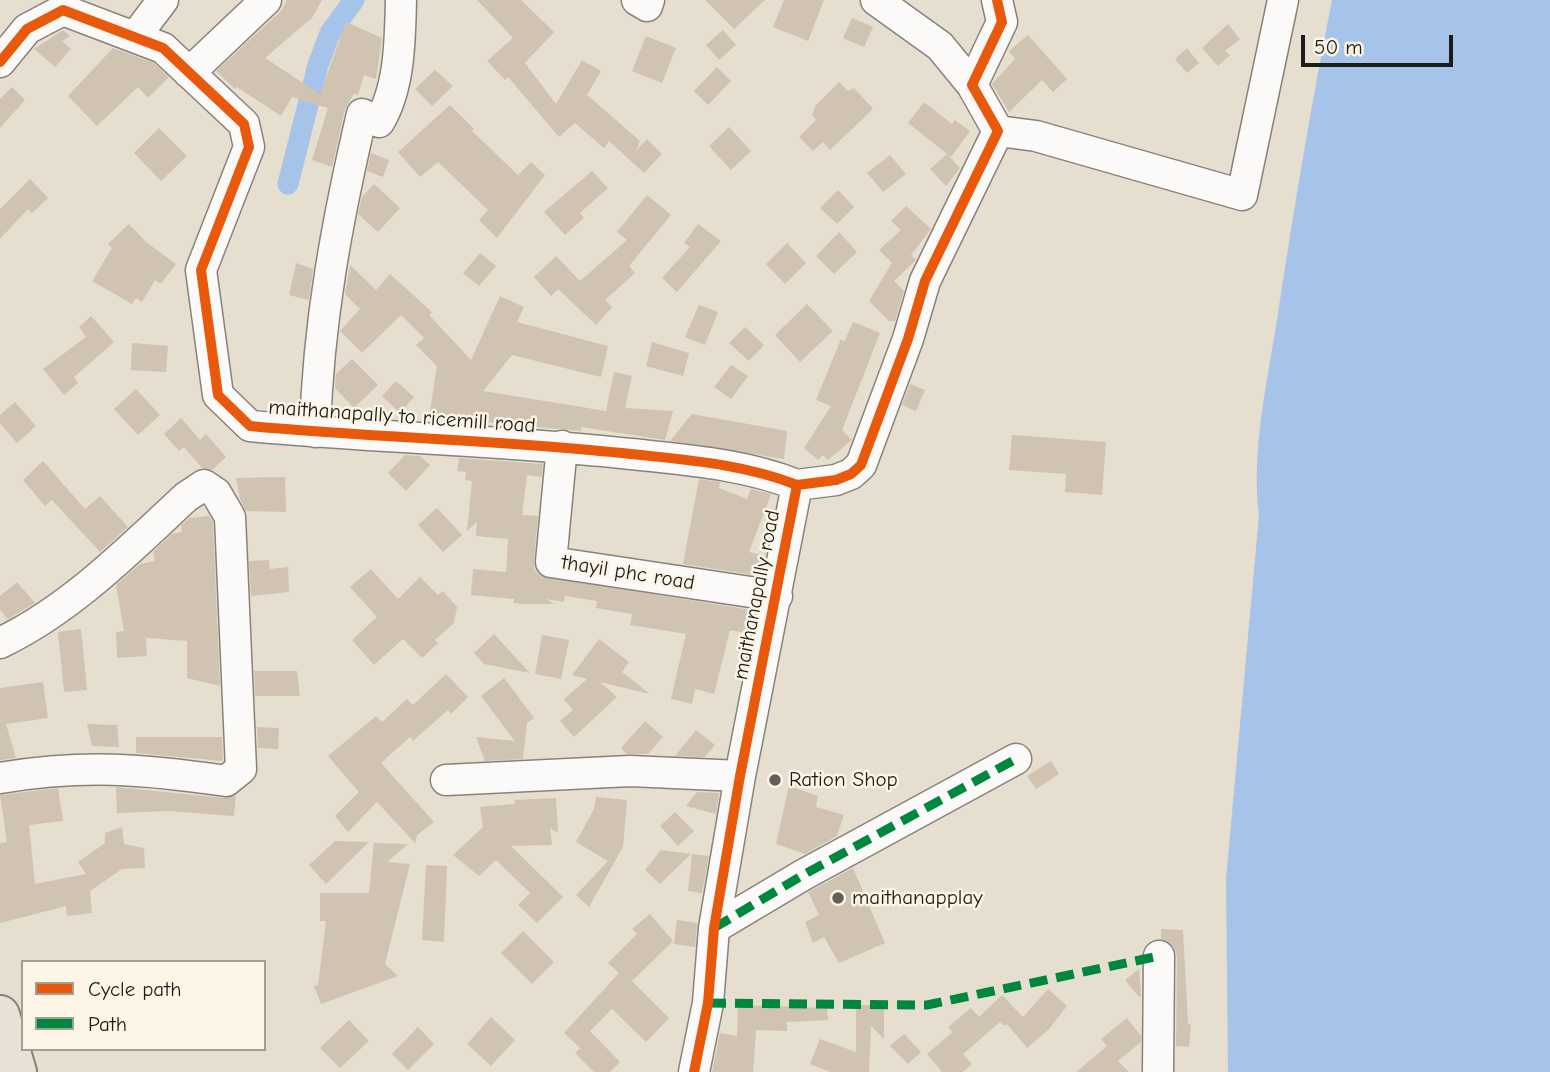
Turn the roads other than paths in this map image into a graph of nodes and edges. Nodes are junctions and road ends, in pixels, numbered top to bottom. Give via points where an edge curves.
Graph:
1 (163, 0) edge
2 (266, 0) edge
3 (401, 0) edge
4 (637, 0) edge
5 (649, 0) edge
6 (876, 0) edge
7 (997, 0) edge
8 (1283, 0) edge
9 (135, 37) junction
10 (0, 62) edge
11 (189, 73) junction
12 (972, 85) junction
13 (998, 131) junction
14 (315, 432) junction
15 (562, 446) junction
16 (797, 485) junction
17 (777, 596) junction
18 (0, 643) edge
19 (1016, 759) dead end
20 (740, 776) junction
21 (0, 778) edge
22 (446, 780) dead end
23 (714, 928) junction
24 (1159, 956) dead end
25 (0, 1015) edge
26 (17, 1072) edge
27 (694, 1072) edge
28 (1158, 1072) edge

1 - 9 street
2 - 11 street
3 - 14 street via 397,63 386,111 379,122 362,114 335,232 317,365
4 - 5 street via 647,6
6 - 12 street via 940,46
7 - 12 street via 1002,22
8 - 13 street via 1242,195 1036,136
9 - 10 street, maithanapally to ricemill road via 63,9 27,29
9 - 11 street, maithanapally to ricemill road via 163,48
11 - 14 street, maithanapally to ricemill road via 244,124 249,147 201,270 218,395 250,426
12 - 13 street
13 - 16 street, maithanapally road via 925,281 861,465 836,480
14 - 15 street, maithanapally to ricemill road
15 - 16 street, maithanapally to ricemill road via 712,463
15 - 17 street, thayil phc road via 551,562
16 - 17 street, maithanapally road
17 - 20 street, maithanapally road
18 - 21 street via 31,628 74,597 186,497 204,485 216,493 230,517 241,769 226,781 99,767
19 - 23 street
20 - 22 street via 630,771
20 - 23 street, maithanapally road
23 - 27 street, maithanapally road via 708,1003
24 - 28 street
25 - 26 main road

